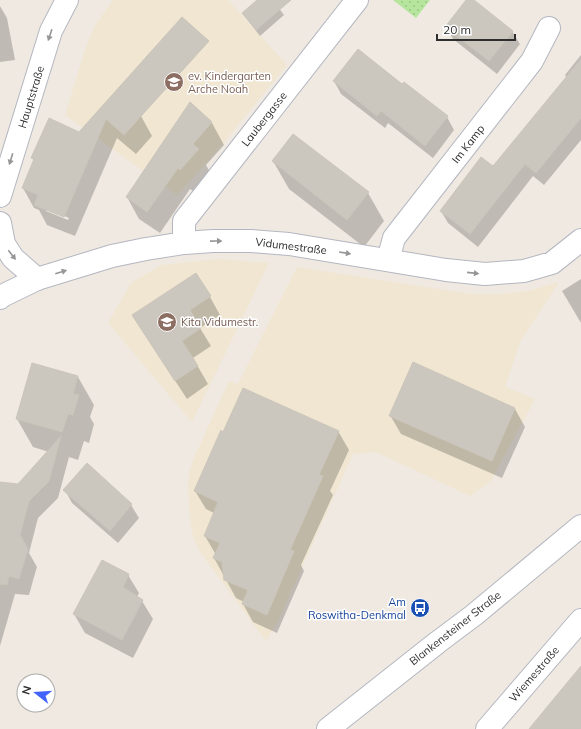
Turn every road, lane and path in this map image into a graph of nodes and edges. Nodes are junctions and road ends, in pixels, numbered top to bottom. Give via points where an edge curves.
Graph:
1 (67, 0) edge
2 (357, 0) edge
3 (549, 28) dead end
4 (0, 196) edge
5 (0, 223) edge
6 (581, 240) edge
7 (184, 243) junction
8 (388, 260) junction
9 (37, 279) junction
10 (0, 298) edge
11 (581, 526) edge
12 (581, 620) edge
13 (328, 729) edge
14 (486, 729) edge

1 -> 4 street, Hauptstraße via 51,31
2 - 7 street, Laubergasse via 184,222
3 - 8 street, Im Kamp via 532,61 394,238
5 -> 9 street via 4,244 13,258
8 -> 6 street, Vidumestraße via 485,274 524,271 552,263
7 -> 8 street, Vidumestraße via 251,241 289,244
9 -> 7 street, Vidumestraße via 112,256
9 - 10 street, Vidumestraße
11 - 13 street, Blankensteiner Straße via 474,615
12 - 14 street, Wiemestraße

